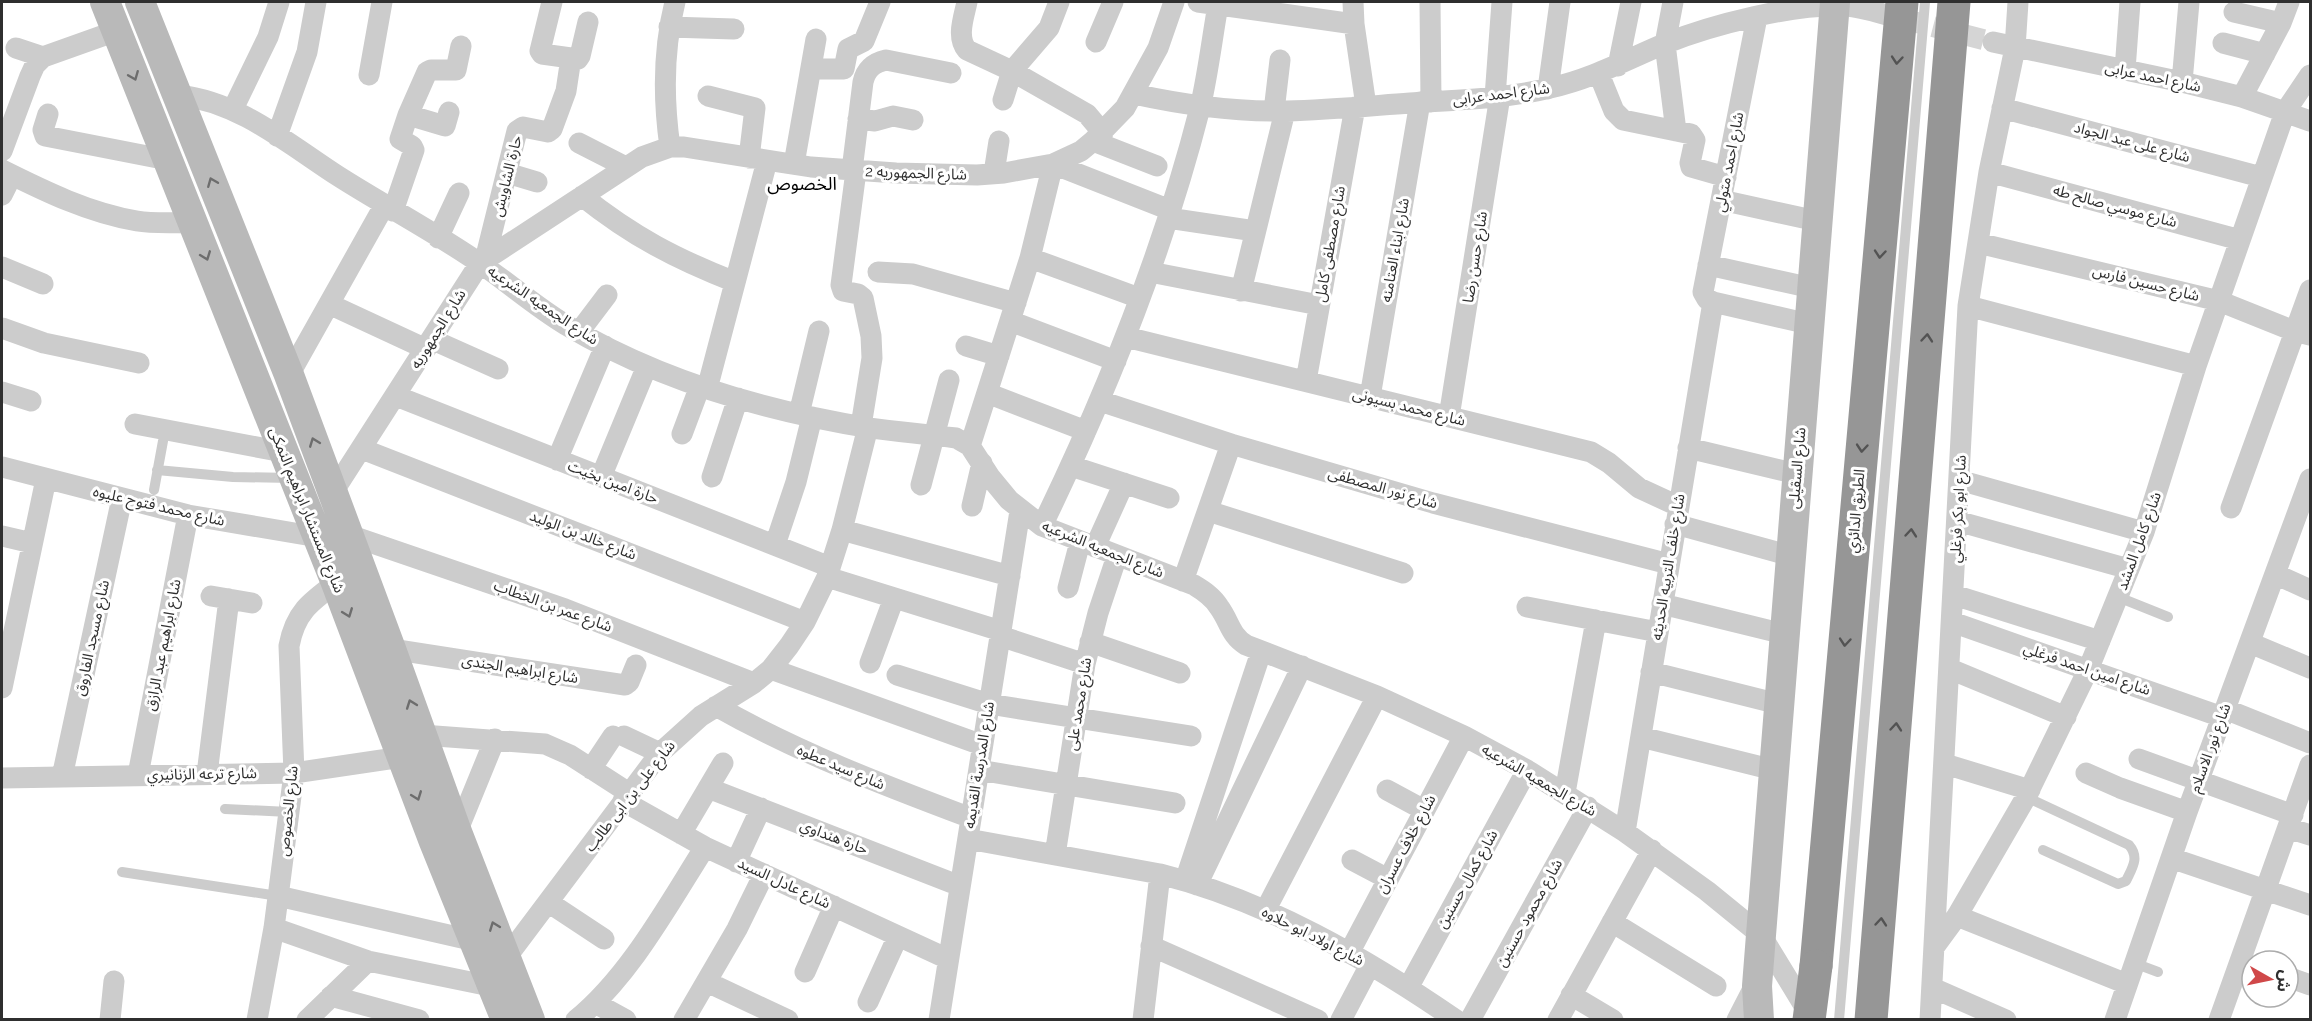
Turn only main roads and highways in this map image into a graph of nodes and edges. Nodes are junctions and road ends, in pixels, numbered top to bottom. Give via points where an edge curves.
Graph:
1 (105, 2) edge
2 (140, 2) edge
3 (1954, 2) edge
4 (1834, 4) edge
5 (1896, 9) edge
6 (445, 837) junction
7 (506, 1020) edge
8 (530, 1020) edge
9 (1758, 1020) edge
10 (1811, 1020) edge
11 (1871, 1020) edge

1 -> 6 main road, شارع المستشار ابراهيم النمكى via 402,757
6 -> 2 main road, شارع المستشار ابراهيم النمكى via 422,735 391,649 289,375
11 -> 3 highway
4 - 9 main road, شارع السقيلى via 1761,935
5 -> 10 highway, الطريق الدائري, bridge via 1830,968
6 - 7 main road, شارع المستشار ابراهيم النمكى via 475,940
8 -> 6 main road, شارع المستشار ابراهيم النمكى via 506,958

